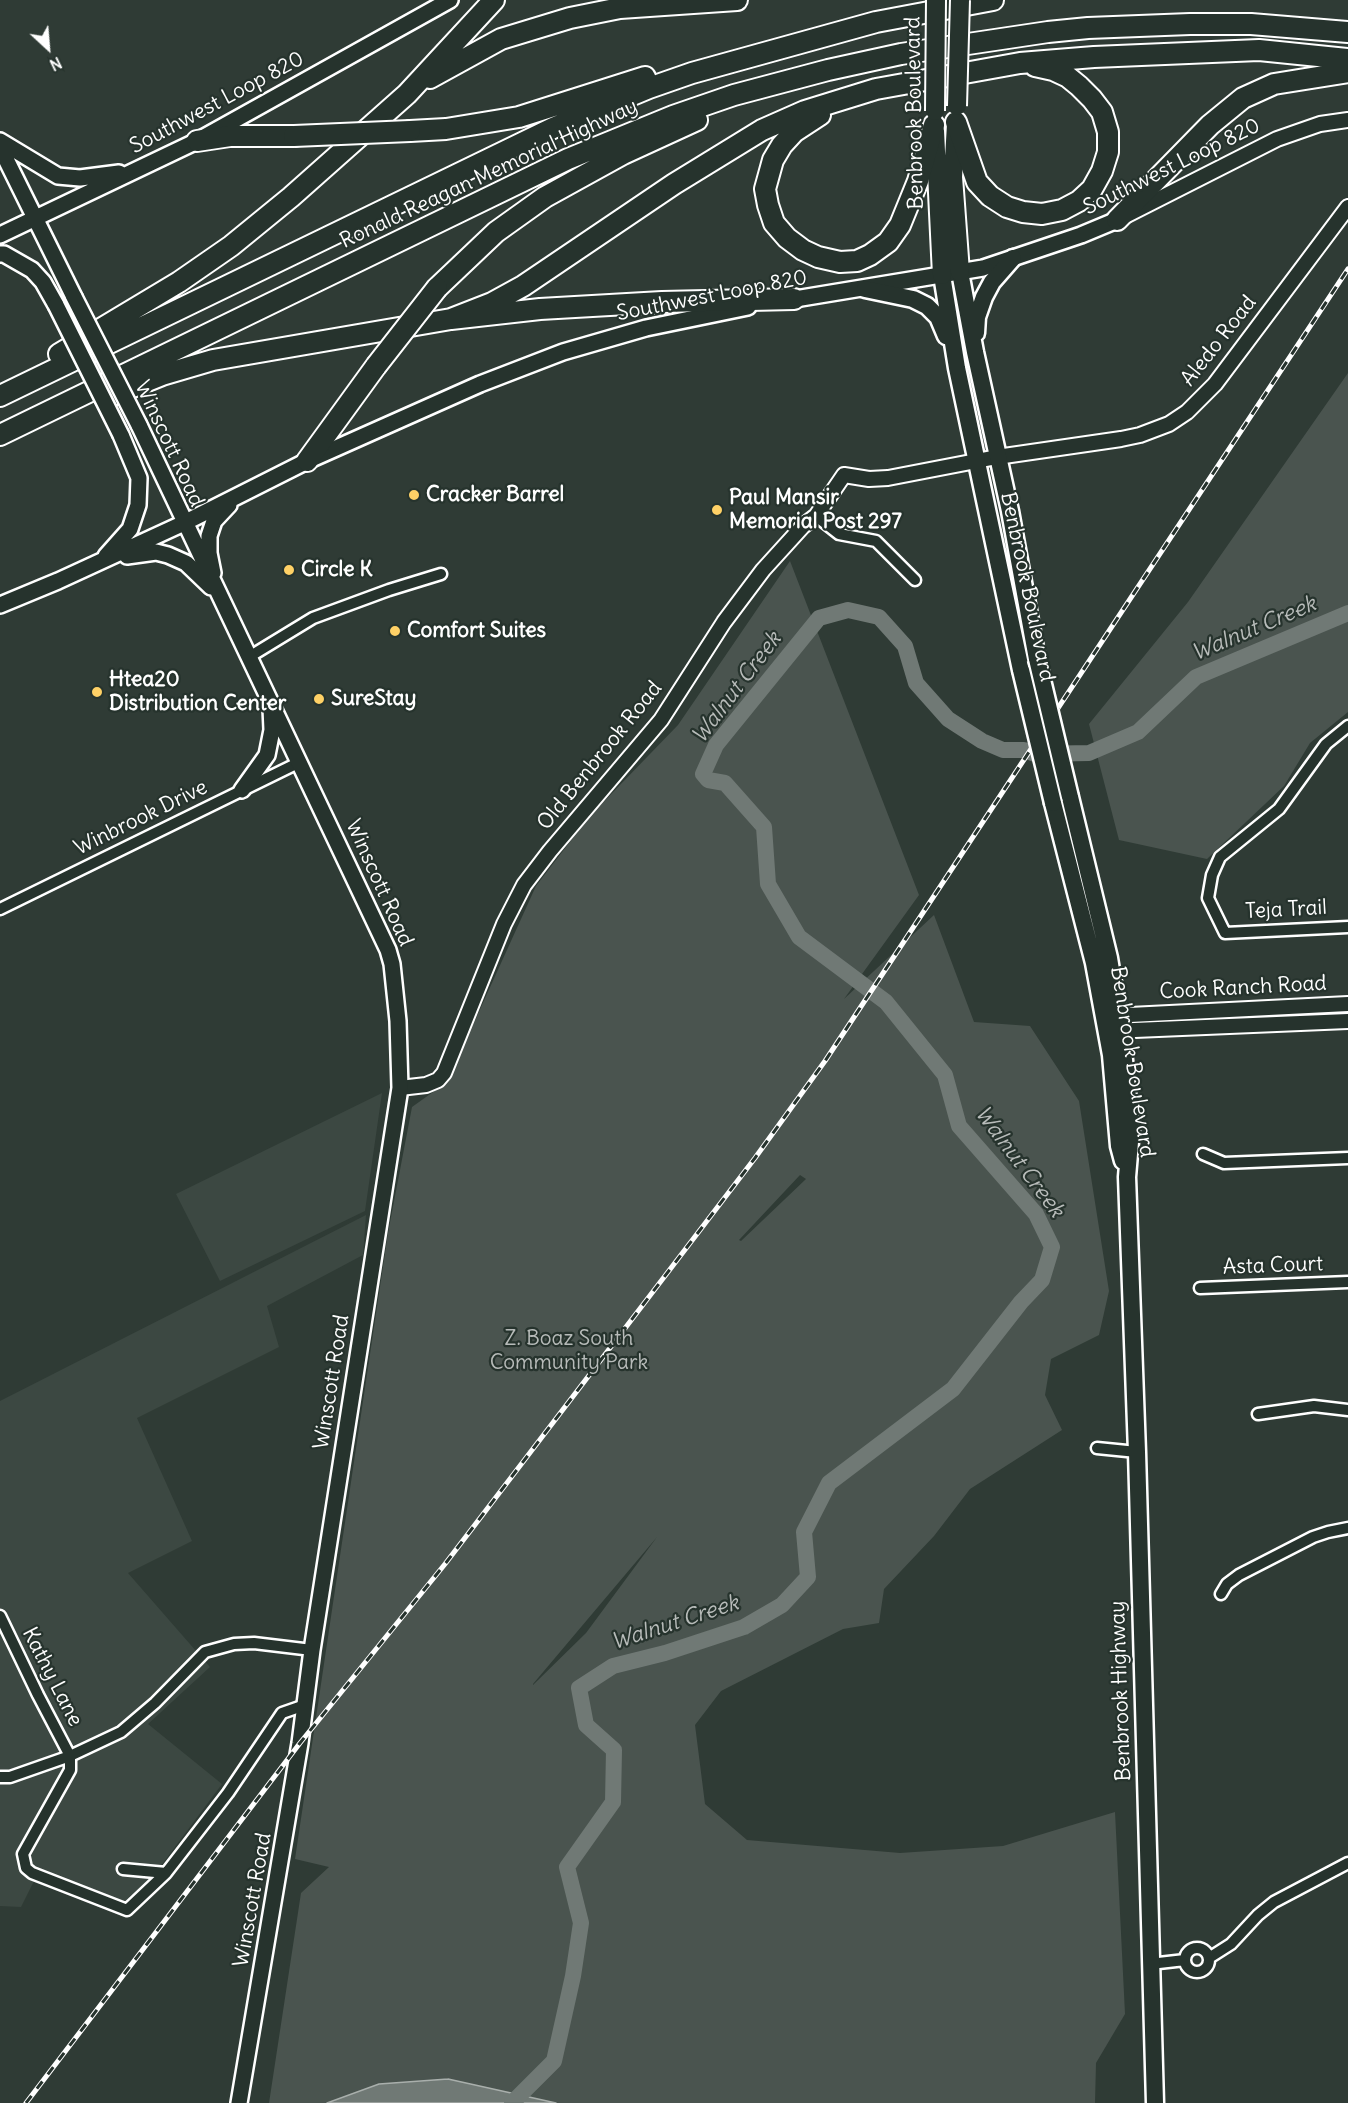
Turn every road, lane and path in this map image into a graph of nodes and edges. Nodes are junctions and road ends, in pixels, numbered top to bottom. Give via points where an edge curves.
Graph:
1 (450, 0) edge
2 (494, 0) edge
3 (737, 0) edge
4 (936, 0) edge
5 (960, 0) edge
6 (993, 0) edge
7 (876, 22) junction
8 (1348, 32) edge
9 (1348, 59) edge
10 (1020, 63) junction
11 (828, 70) junction
12 (1348, 72) edge
13 (876, 89) junction
14 (407, 94) junction
15 (956, 114) junction
16 (935, 118) junction
17 (1348, 120) edge
18 (0, 141) edge
19 (196, 141) junction
20 (0, 147) edge
21 (136, 170) junction
22 (1348, 207) edge
23 (35, 218) junction
24 (1117, 220) junction
25 (0, 236) edge
26 (0, 254) edge
27 (1013, 258) junction
28 (960, 272) junction
29 (942, 275) junction
30 (865, 289) junction
31 (794, 299) junction
32 (451, 319) junction
33 (975, 352) junction
34 (957, 368) junction
35 (0, 391) edge
36 (0, 396) edge
37 (23, 424) junction
38 (0, 435) edge
39 (997, 458) junction
40 (307, 461) junction
41 (977, 461) junction
42 (240, 496) junction
43 (816, 516) junction
44 (184, 523) junction
45 (102, 560) junction
46 (441, 574) dead end
47 (915, 580) dead end
48 (217, 593) junction
49 (0, 605) edge
50 (249, 657) junction
51 (271, 702) junction
52 (1348, 726) edge
53 (300, 762) junction
54 (242, 790) junction
55 (0, 909) edge
56 (1348, 927) edge
57 (1348, 1004) edge
58 (1348, 1021) edge
59 (1113, 1023) junction
60 (399, 1088) junction
61 (1203, 1154) dead end
62 (1348, 1158) edge
63 (1131, 1278) joint
64 (1348, 1282) edge
65 (1200, 1288) dead end
66 (1348, 1410) edge
67 (1258, 1414) dead end
68 (1097, 1448) dead end
69 (1137, 1452) junction
70 (1348, 1528) edge
71 (1221, 1594) dead end
72 (0, 1616) edge
73 (312, 1650) junction
74 (305, 1705) junction
75 (70, 1756) junction
76 (0, 1777) edge
77 (1348, 1863) edge
78 (123, 1869) dead end
79 (166, 1873) junction
80 (1209, 1958) junction
81 (1185, 1960) junction
82 (1150, 1964) junction
83 (239, 2103) edge
84 (1155, 2103) edge

1 - 19 main road, Southwest Loop 820
2 - 14 highway
3 - 14 highway via 620,8 530,28 450,66
4 - 16 highway, Benbrook Boulevard, bridge
5 - 15 highway, Benbrook Boulevard, bridge
6 - 7 highway, Ronald Reagan Memorial Highway
7 - 19 highway, bridge via 860,17 721,52 519,117 446,129 230,136
7 - 36 highway, Ronald Reagan Memorial Highway via 692,73 586,114
8 - 11 highway, Ronald Reagan Memorial Highway via 1241,24 1088,28 965,43
9 - 10 highway via 1259,51
10 - 13 highway
10 - 15 highway via 1068,77 1102,112 1108,152 1092,189 1079,201 1042,214 1006,207 990,196 977,182
11 - 37 highway, Ronald Reagan Memorial Highway via 734,95 568,159
11 - 40 highway, bridge via 806,86 704,117 648,141 545,197 496,232 437,288
12 - 24 highway via 1274,84 1243,98 1210,125
13 - 16 highway via 816,117 794,132 772,160 765,189 774,223 803,250 840,262 857,261 888,242 909,205
13 - 32 highway via 805,111 762,130 523,286
14 - 35 highway via 231,246 129,314 15,377
15 - 28 highway, Benbrook Boulevard via 952,177
16 - 29 highway, Benbrook Boulevard
17 - 24 street, Southwest Loop 820 via 1320,124 1276,139
18 - 21 main road via 58,176 80,178
19 - 21 main road, Southwest Loop 820
20 - 23 main road, Winscott Road
21 - 23 main road, Southwest Loop 820
22 - 39 street, Aledo Road via 1215,384 1187,412 1140,435
23 - 25 main road, Southwest Loop 820
23 - 44 main road, Winscott Road, bridge
24 - 27 main road, Southwest Loop 820
26 - 45 main road, bridge via 32,270 43,282 139,478 138,505 130,529
27 - 28 main road, Southwest Loop 820
27 - 33 main road via 984,297 977,317
28 - 29 main road, Southwest Loop 820
28 - 33 main road, Benbrook Boulevard
29 - 30 main road, Southwest Loop 820
29 - 34 main road, Benbrook Boulevard
30 - 31 main road, Southwest Loop 820
30 - 34 main road via 927,306 942,324
31 - 32 highway via 540,309
31 - 40 main road, Southwest Loop 820 via 677,320 563,352 480,384
32 - 37 highway via 213,360 145,382 53,421
33 - 39 main road, Benbrook Boulevard
34 - 41 main road, Benbrook Boulevard
37 - 38 highway, Ronald Reagan Memorial Highway
39 - 41 street, Aledo Road
39 - 59 main road, Benbrook Boulevard, bridge via 1037,659 1107,948
40 - 42 main road, Southwest Loop 820
41 - 43 street, Old Benbrook Road via 888,478 844,475
41 - 59 main road, Benbrook Boulevard, bridge via 1053,803
42 - 44 main road, Southwest Loop 820
42 - 48 main road via 222,510 209,536
43 - 47 street via 839,534 876,542
43 - 60 street, Old Benbrook Road via 764,570 724,622 661,720 524,885 504,924 444,1073 426,1085
44 - 45 main road, Southwest Loop 820
44 - 48 main road, Winscott Road
45 - 48 main road via 142,552 163,553 186,563
45 - 49 main road, Southwest Loop 820
46 - 50 street via 313,618
48 - 50 main road, Winscott Road
50 - 51 main road, Winscott Road
51 - 53 main road, Winscott Road
51 - 54 main road via 272,730 267,755
52 - 56 street, Teja Trail via 1326,744 1279,809 1220,857 1208,898 1225,933
53 - 54 street, Winbrook Drive
53 - 60 main road, Winscott Road via 392,964
54 - 55 street, Winbrook Drive
57 - 59 street, Cook Ranch Road
58 - 59 street, Cook Ranch Road
59 - 63 main road, Benbrook Boulevard via 1131,1130 1127,1177
60 - 73 main road, Winscott Road
61 - 62 street via 1224,1163
63 - 69 main road, Benbrook Highway
64 - 65 street, Asta Court
66 - 67 street via 1314,1406
68 - 69 street
69 - 82 main road, Benbrook Highway
70 - 71 street via 1313,1538 1239,1575
72 - 75 street, Kathy Lane
73 - 74 main road, Winscott Road
73 - 75 street via 254,1643 205,1652 121,1732
74 - 79 street via 282,1713 228,1793
74 - 83 main road, Winscott Road
75 - 76 street
75 - 79 street via 70,1770 23,1854 26,1868 127,1910
77 - 80 street via 1274,1902 1231,1944
78 - 79 street
80 - 81 street via 1198,1948 1190,1950
80 - 81 street via 1198,1972 1191,1970
81 - 82 street
82 - 84 main road, Benbrook Highway

